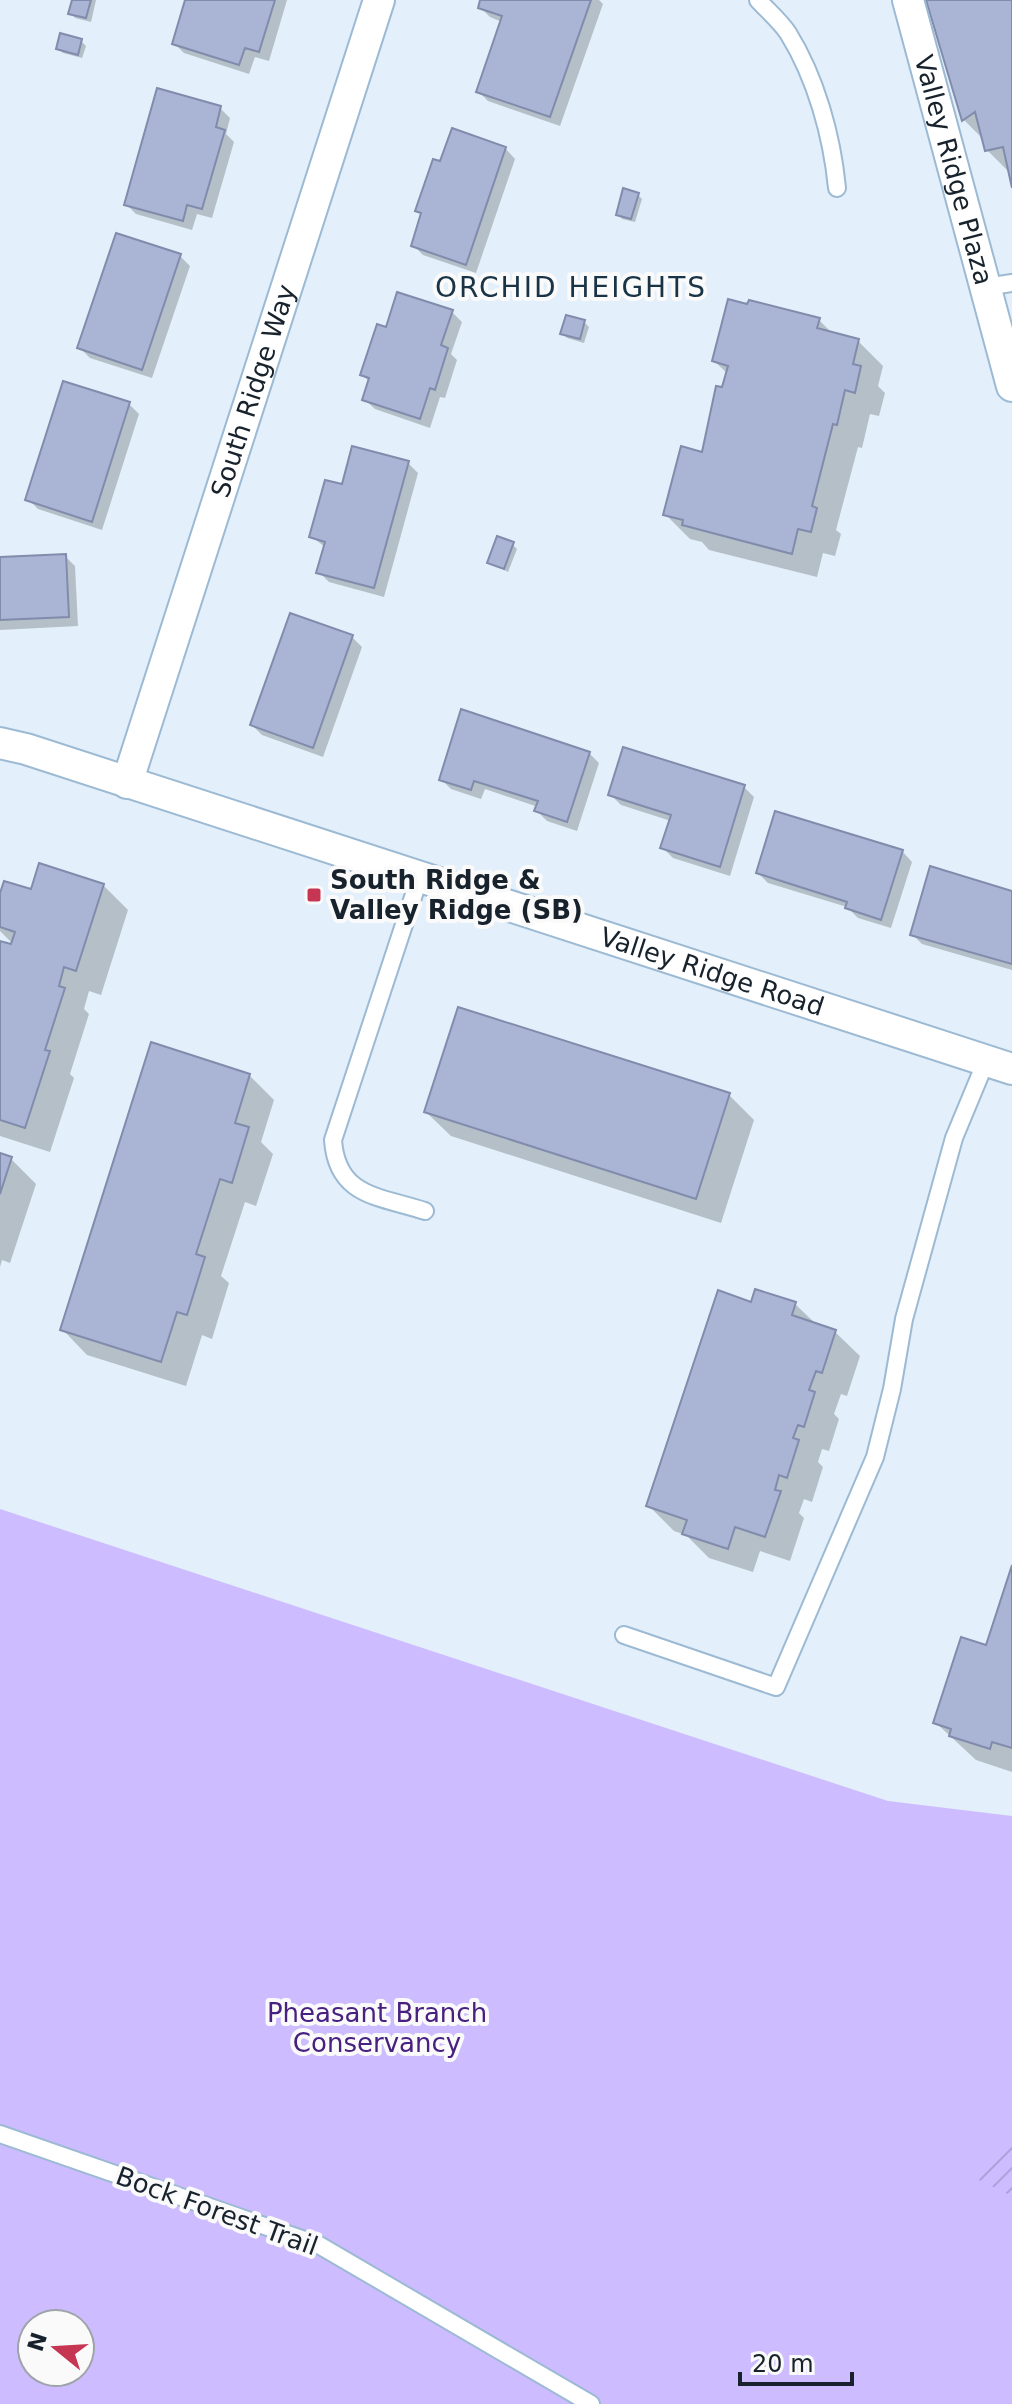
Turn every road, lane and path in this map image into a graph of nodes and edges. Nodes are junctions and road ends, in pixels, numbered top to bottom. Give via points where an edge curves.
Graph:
1 (379, 0) edge
2 (758, 0) edge
3 (908, 0) edge
4 (837, 188) dead end
5 (999, 285) edge
6 (1008, 353) edge
7 (1012, 386) edge
8 (0, 743) edge
9 (127, 783) junction
10 (420, 876) junction
11 (999, 1065) edge
12 (425, 1211) dead end
13 (624, 1635) dead end
14 (0, 2134) edge
15 (591, 2404) edge

1 - 9 street, South Ridge Way
2 - 4 lane via 787,32 814,88 834,156
3 - 5 street, Valley Ridge Plaza
5 - 6 street, Valley Ridge Plaza
6 - 7 street, Valley Ridge Plaza
8 - 9 street, Valley Ridge Road
9 - 10 street, Valley Ridge Road
10 - 11 street, Valley Ridge Road
10 - 12 lane via 333,1140 341,1175 354,1187
11 - 13 lane via 954,1138 904,1319 875,1457 776,1687
14 - 15 lane, Bock Forest Trail via 319,2245

